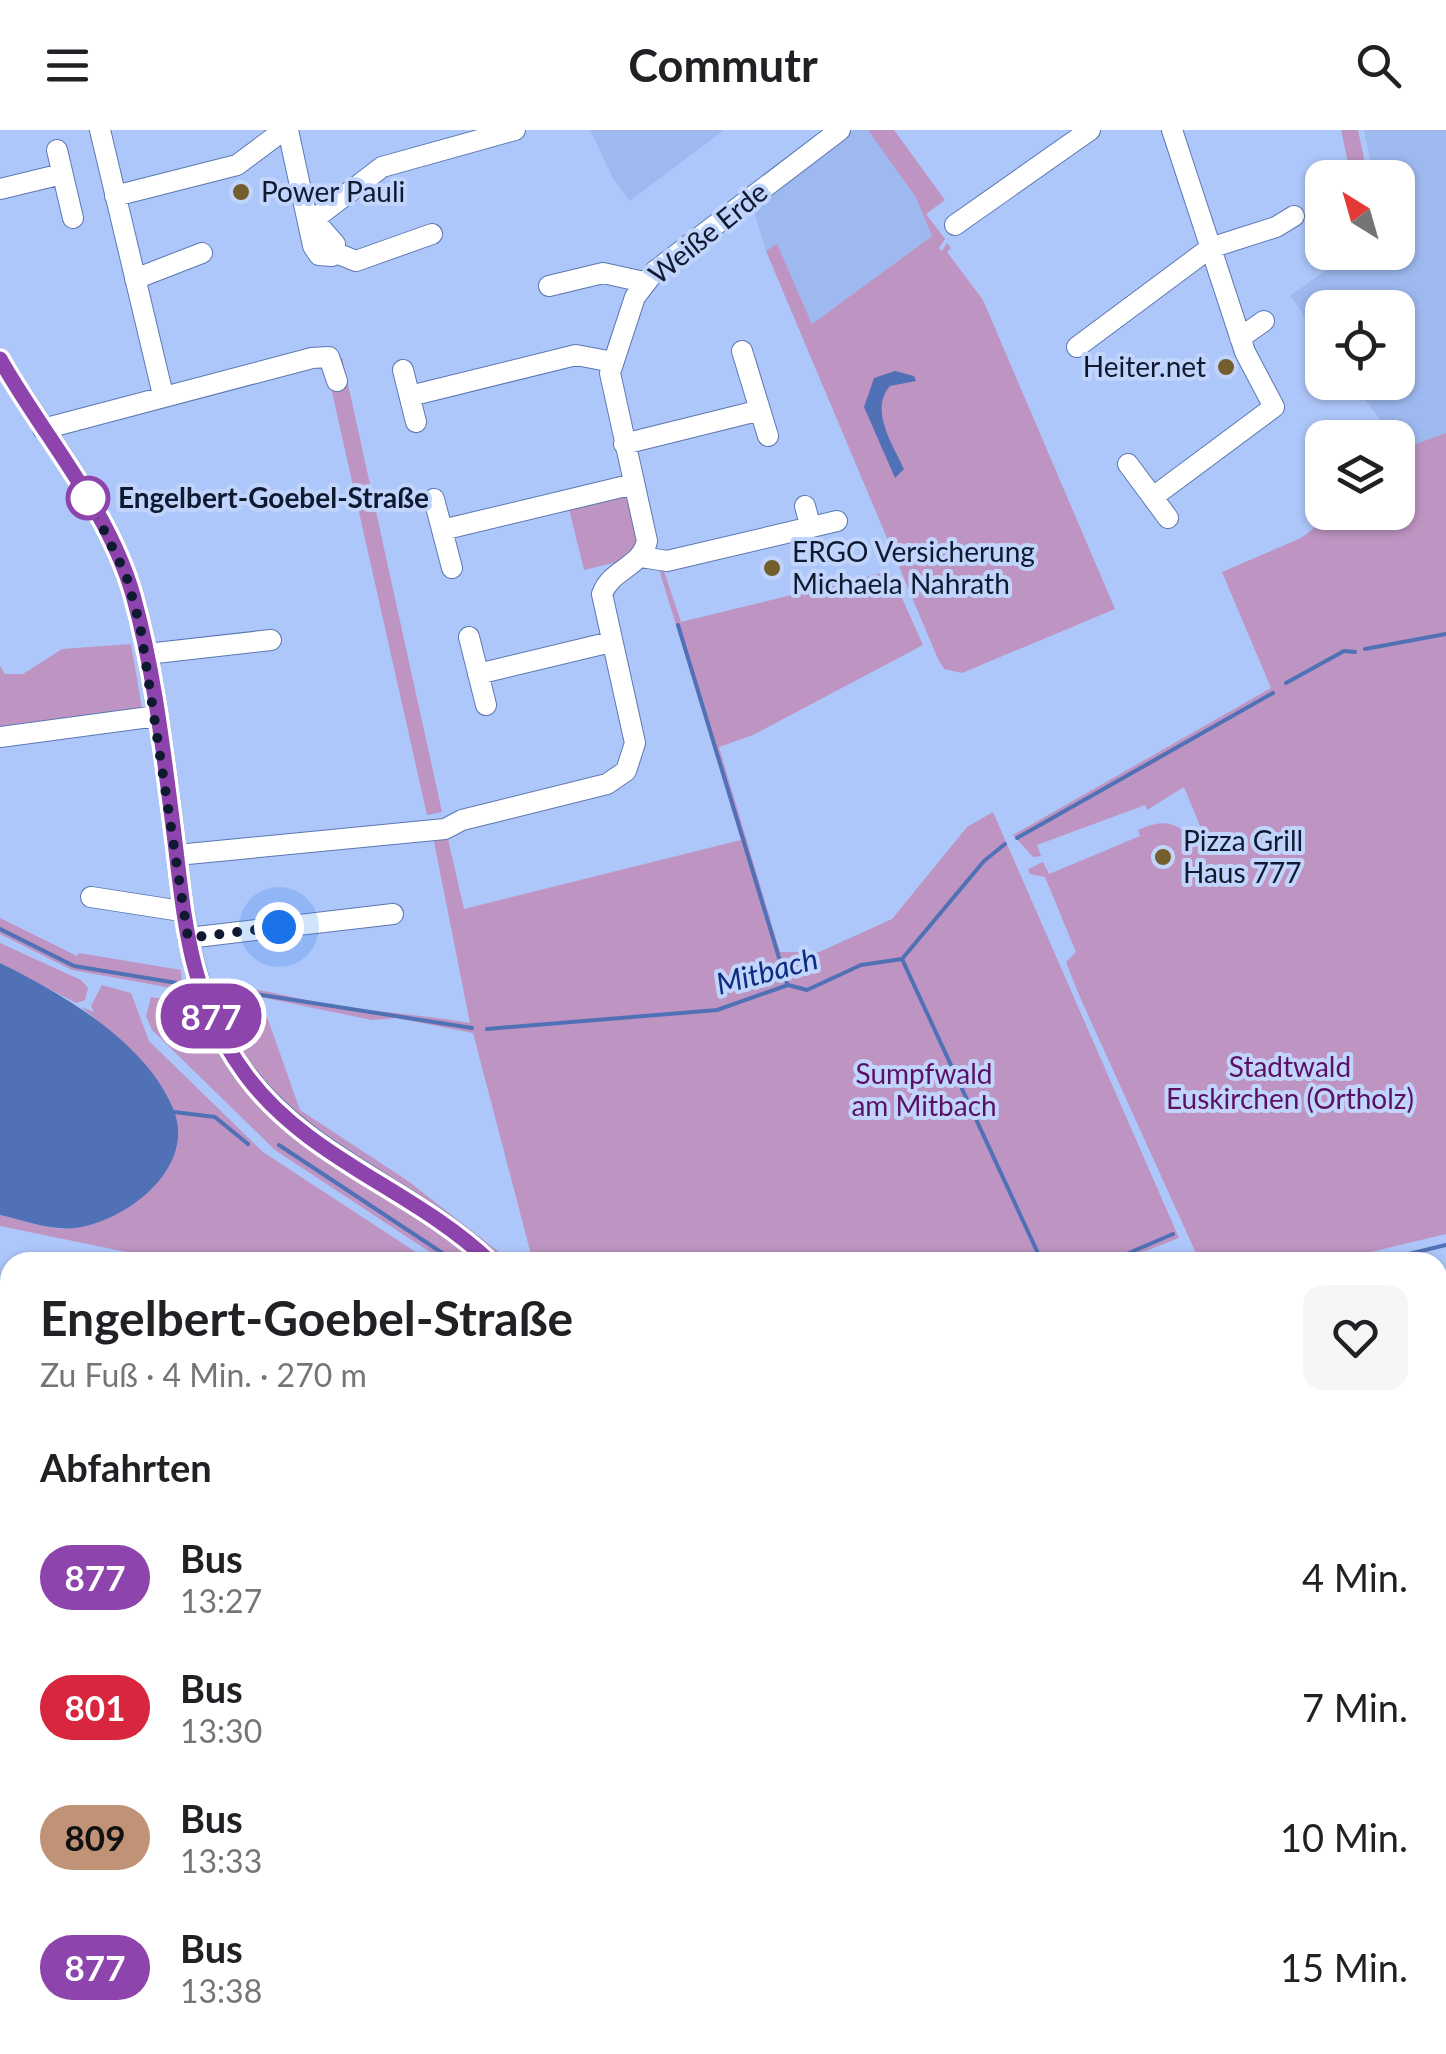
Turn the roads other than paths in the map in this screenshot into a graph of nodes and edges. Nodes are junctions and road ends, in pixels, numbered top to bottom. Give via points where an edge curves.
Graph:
1 (100, 130) edge
2 (286, 130) edge
3 (515, 130) edge
4 (840, 130) edge
5 (1090, 130) edge
6 (1172, 130) edge
7 (57, 150) dead end
8 (62, 174) junction
9 (0, 189) edge
10 (115, 196) junction
11 (309, 215) junction
12 (1294, 216) dead end
13 (74, 218) dead end
14 (955, 225) dead end
15 (432, 234) dead end
16 (1210, 248) junction
17 (202, 252) dead end
18 (135, 279) junction
19 (644, 282) junction
20 (549, 286) dead end
21 (1264, 321) dead end
22 (1240, 338) junction
23 (1077, 346) dead end
24 (742, 350) dead end
25 (0, 359) edge
26 (612, 362) junction
27 (403, 370) dead end
28 (338, 382) dead end
29 (163, 396) junction
30 (410, 396) junction
31 (757, 411) junction
32 (416, 422) dead end
33 (44, 428) junction
34 (768, 436) dead end
35 (624, 444) junction
36 (1128, 464) dead end
37 (634, 484) junction
38 (1153, 496) junction
39 (434, 499) dead end
40 (1168, 518) dead end
41 (837, 521) dead end
42 (442, 530) junction
43 (641, 557) junction
44 (452, 568) dead end
45 (469, 638) dead end
46 (270, 640) dead end
47 (611, 642) junction
48 (147, 654) junction
49 (478, 674) junction
50 (486, 706) dead end
51 (157, 716) junction
52 (0, 737) edge
53 (176, 855) junction
54 (91, 898) dead end
55 (180, 911) junction
56 (393, 914) dead end
57 (188, 938) junction
58 (478, 1252) edge

1 - 10 street
2 - 10 street via 238,165
2 - 11 street
3 - 11 street via 382,167
4 - 19 street, Weiße Erde
5 - 14 street
6 - 16 street
7 - 8 street
8 - 9 street
8 - 13 street
10 - 18 street
11 - 15 street via 315,252 324,257 362,259
12 - 16 street
16 - 22 street
16 - 23 street
17 - 18 street
18 - 29 street
19 - 20 street via 603,273
19 - 26 street, Weiße Erde
21 - 22 street
22 - 38 street via 1274,408
24 - 31 street
25 - 33 street
26 - 30 street via 576,355
26 - 35 street, Weiße Erde
27 - 30 street
28 - 29 street via 328,357 312,358
29 - 33 street
30 - 32 street
31 - 34 street
31 - 35 street
33 - 48 street via 110,539 132,590
35 - 37 street, Weiße Erde
36 - 38 street
37 - 42 street
37 - 43 street, Weiße Erde via 647,534
38 - 40 street
39 - 42 street
41 - 43 street via 808,516 666,561
42 - 44 street
43 - 47 street via 611,577 602,594
45 - 49 street
46 - 48 street
47 - 49 street
47 - 53 street via 635,743 626,772 606,784 445,829
48 - 51 street
49 - 50 street
51 - 52 street
51 - 53 street
53 - 55 street
54 - 55 street
55 - 57 street
56 - 57 street
57 - 58 street via 213,1020 264,1098 319,1146

